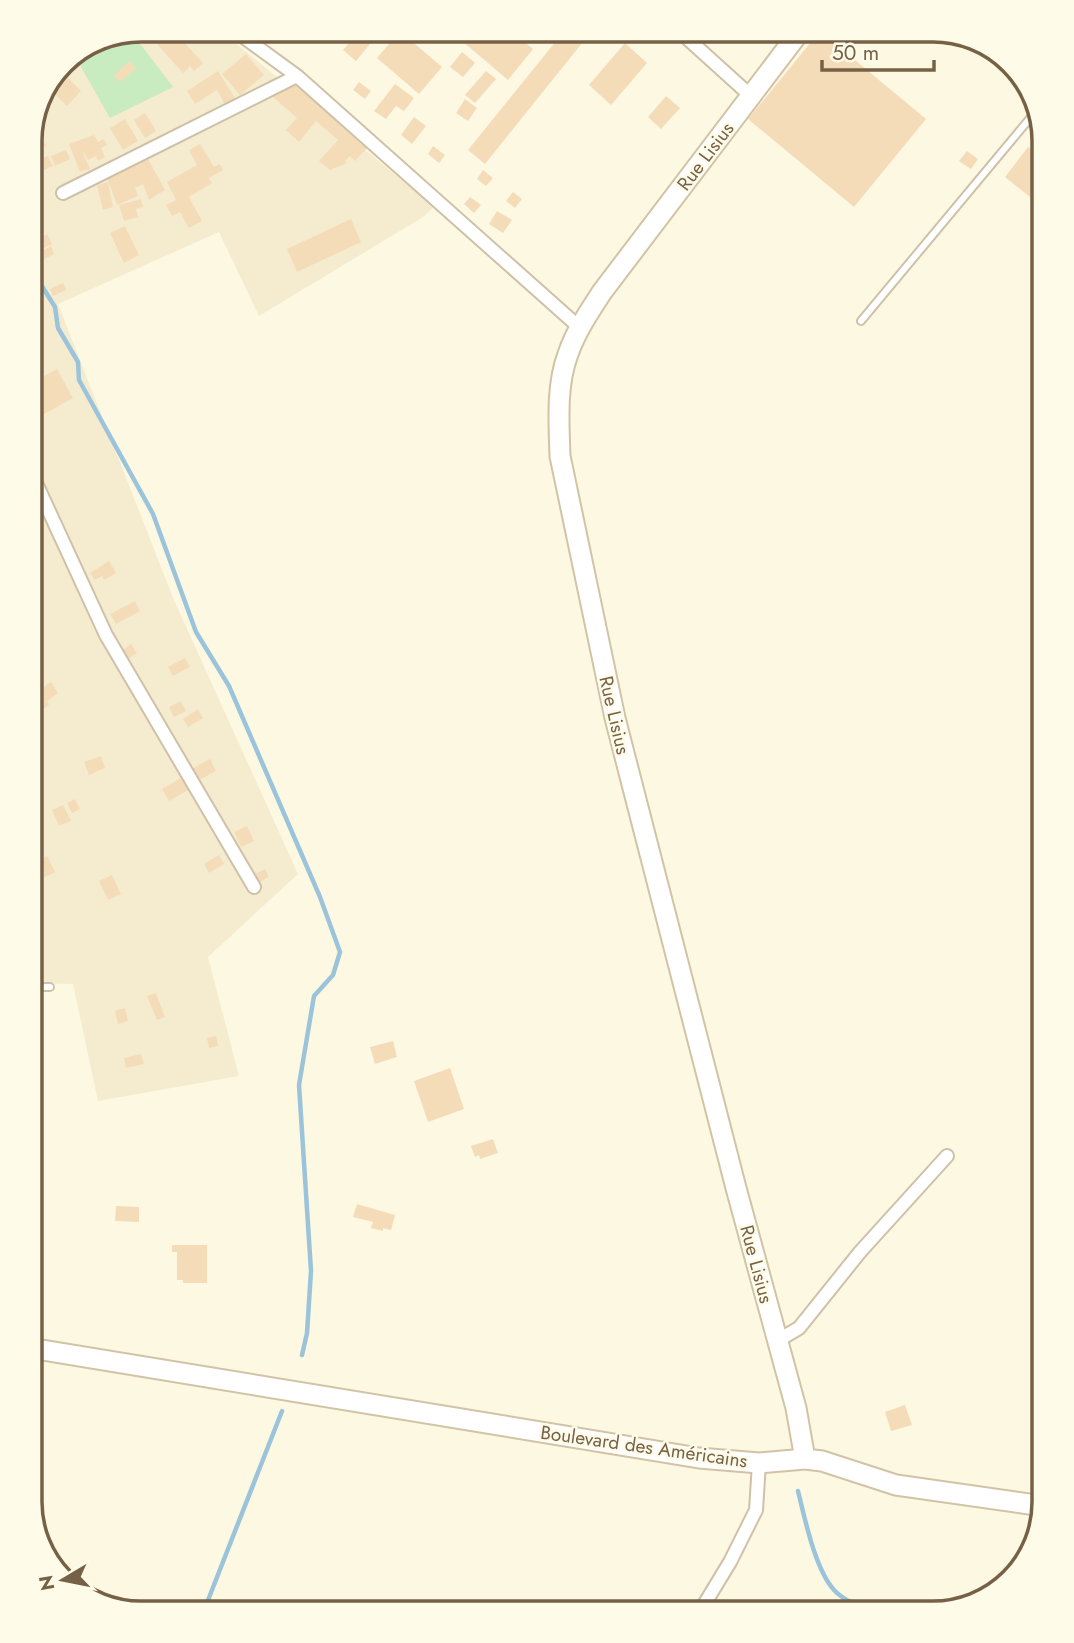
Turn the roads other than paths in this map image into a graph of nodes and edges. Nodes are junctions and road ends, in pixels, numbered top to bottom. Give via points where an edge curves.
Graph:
1 (250, 42) edge
2 (691, 42) edge
3 (792, 42) edge
4 (297, 76) junction
5 (751, 96) junction
6 (1030, 119) edge
7 (63, 193) dead end
8 (861, 321) dead end
9 (579, 327) junction
10 (42, 496) edge
11 (254, 887) dead end
12 (42, 987) edge
13 (50, 987) dead end
14 (947, 1156) dead end
15 (777, 1341) junction
16 (42, 1350) edge
17 (805, 1459) junction
18 (758, 1462) junction
19 (1032, 1504) edge
20 (706, 1601) edge

1 - 4 street
2 - 5 street
3 - 5 street, Rue Lisius
4 - 7 street
4 - 9 street
5 - 9 street, Rue Lisius
6 - 8 lane
9 - 15 street, Rue Lisius via 563,374 560,456 627,765
10 - 11 street via 106,635
12 - 13 lane
14 - 15 street via 799,1328
15 - 17 street, Rue Lisius
16 - 18 street, Boulevard des Américains via 699,1458
17 - 18 street, Boulevard des Américains
17 - 19 street, Boulevard des Américains via 896,1485
18 - 20 street via 756,1510

